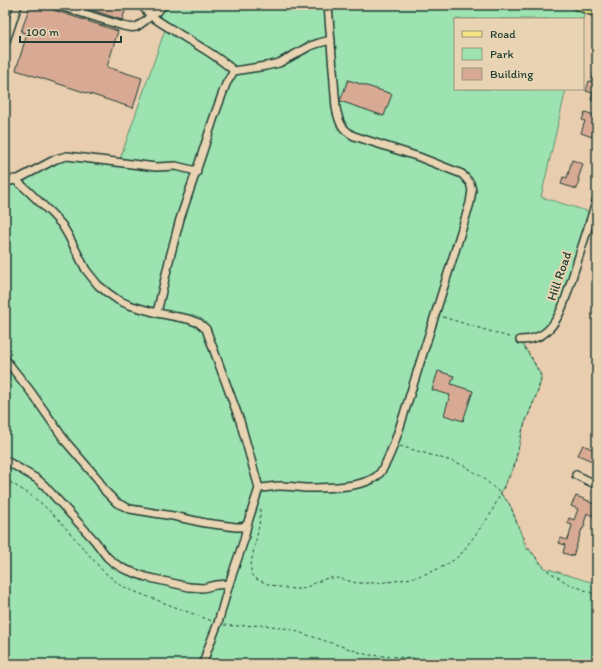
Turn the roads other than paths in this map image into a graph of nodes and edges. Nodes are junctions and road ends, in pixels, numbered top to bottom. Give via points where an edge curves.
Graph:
1 (18, 5) edge
2 (57, 5) edge
3 (142, 5) edge
4 (164, 5) edge
5 (328, 5) edge
6 (577, 5) edge
7 (597, 12) edge
8 (150, 16) junction
9 (331, 40) junction
10 (5, 44) edge
11 (234, 70) junction
12 (196, 172) junction
13 (14, 179) junction
14 (5, 183) edge
15 (597, 199) edge
16 (157, 313) junction
17 (520, 340) road end
18 (5, 359) edge
19 (5, 460) edge
20 (576, 475) dead end
21 (597, 485) edge
22 (259, 488) junction
23 (247, 525) junction
24 (229, 584) junction
25 (203, 664) edge

1 - 10 street
2 - 8 street via 123,26 137,26
3 - 8 street
4 - 8 street
5 - 9 street
6 - 7 main road
8 - 11 street
9 - 11 street via 314,44 279,63
9 - 22 street via 336,108 341,125 354,136 462,174 470,183 472,190 470,203 394,444 382,470 377,476 353,485
11 - 12 street via 226,84
12 - 13 street via 176,166 156,168 67,156 56,158
12 - 16 street via 174,238
13 - 14 street
13 - 16 street via 62,226 86,270 98,285 118,300
15 - 17 street, Hill Road via 558,315 543,334 529,340
16 - 22 street via 188,318 197,321 206,329 240,421
18 - 23 street via 66,442 117,503 130,509 205,523 236,527
19 - 24 street via 37,479 48,489 107,557 124,569 189,587 203,588
20 - 21 street
22 - 23 street
23 - 24 street
24 - 25 street

